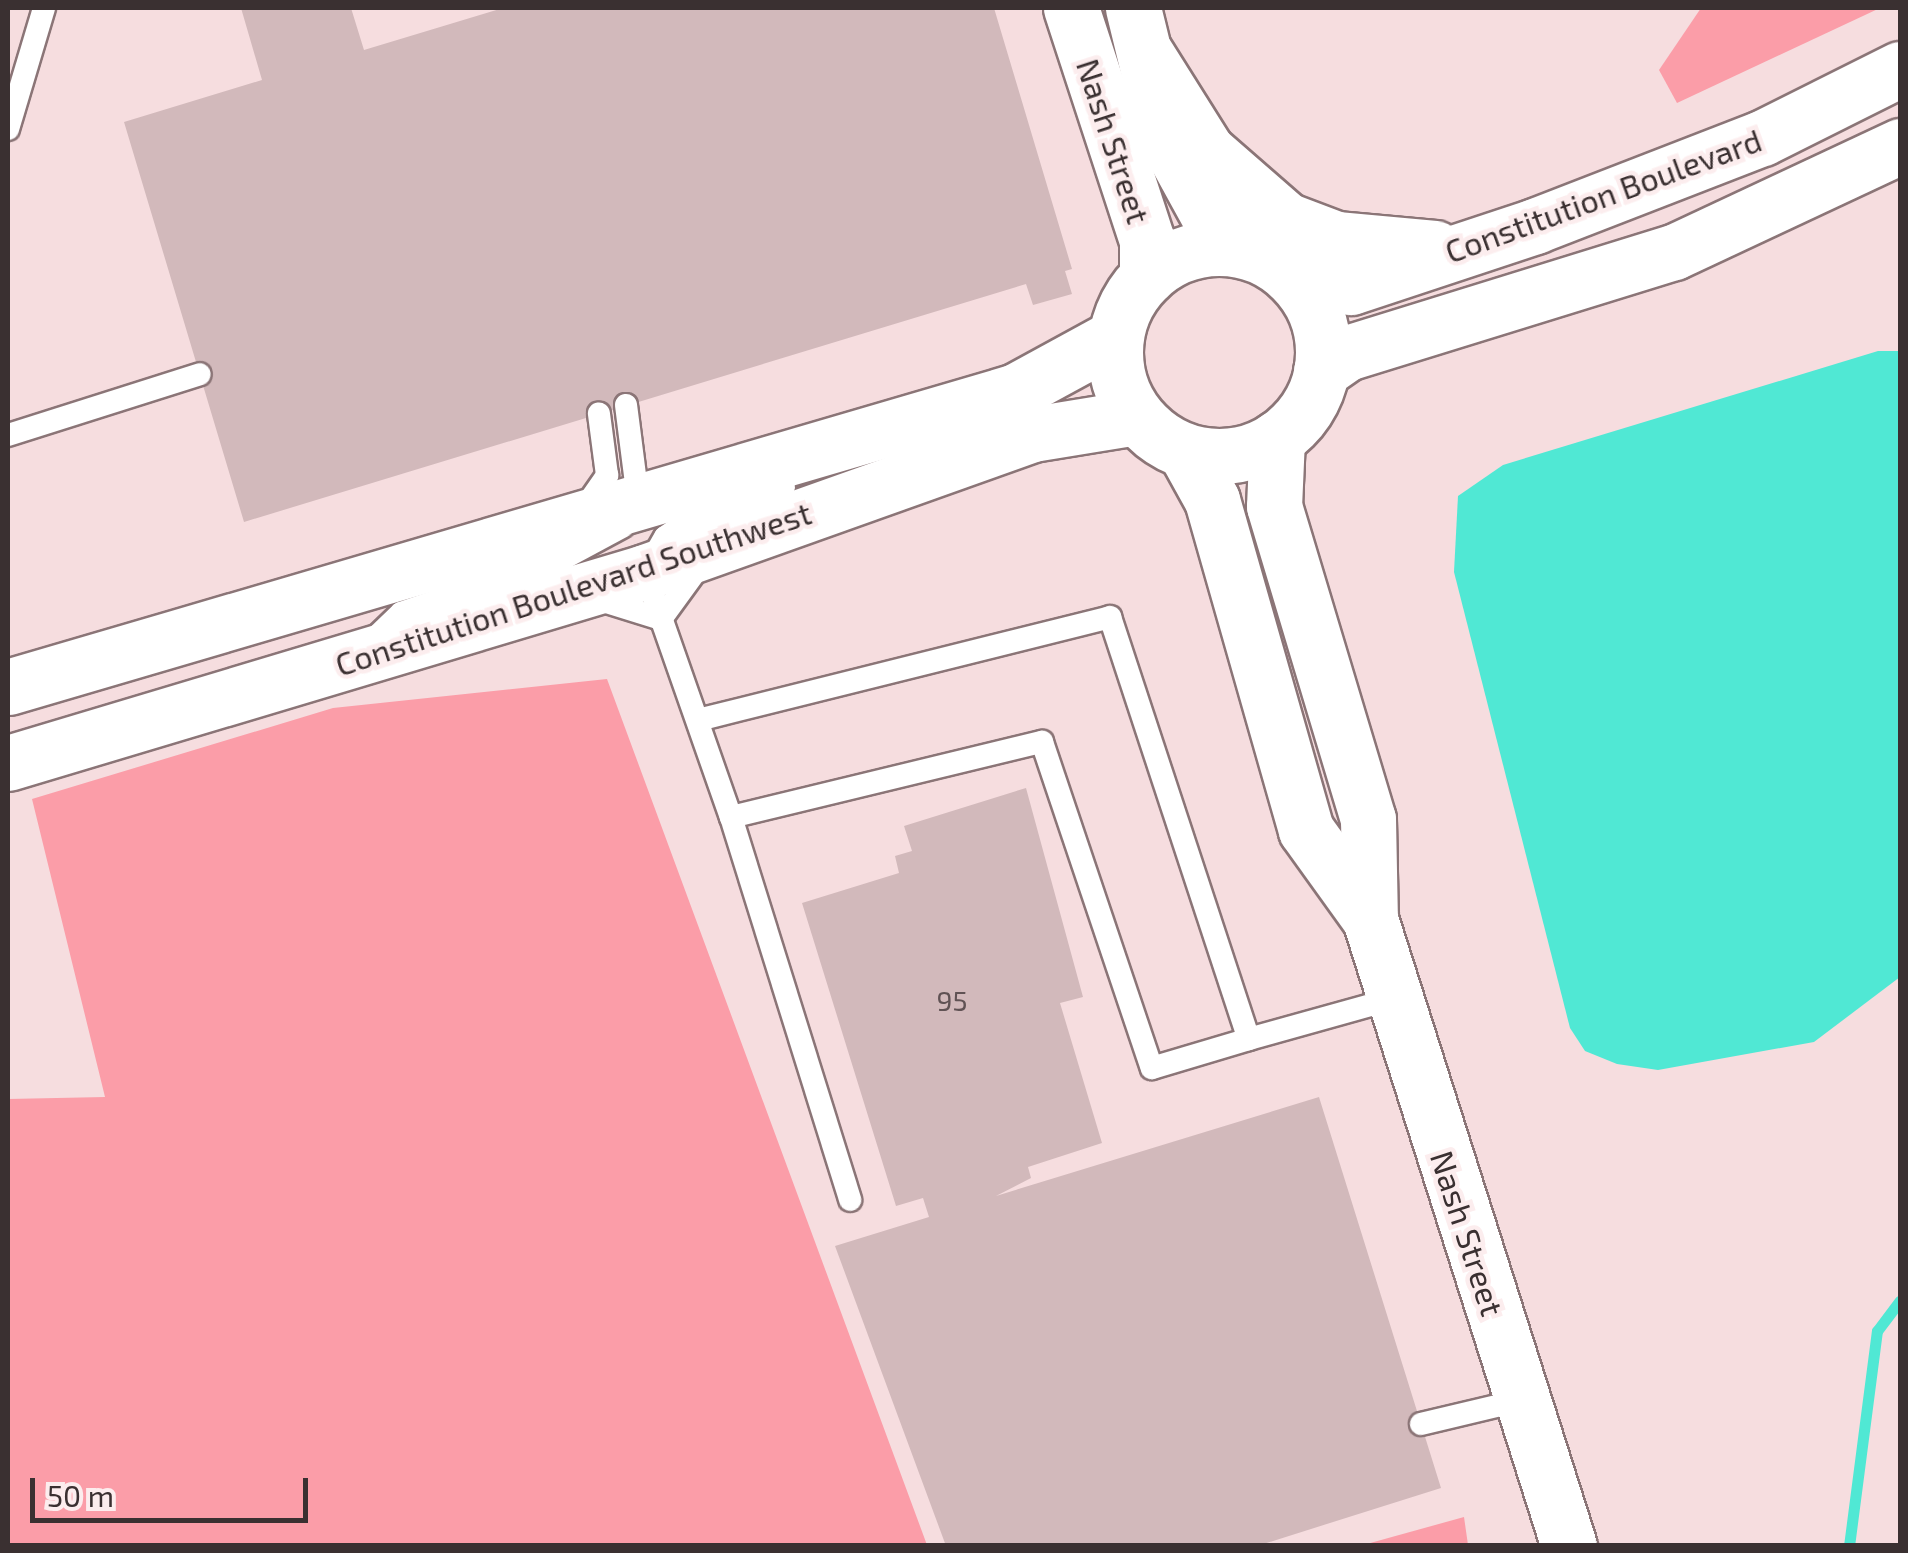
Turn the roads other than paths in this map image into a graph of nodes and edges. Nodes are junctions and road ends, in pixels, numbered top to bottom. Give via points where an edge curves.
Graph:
1 (44, 8) edge
2 (1071, 8) edge
3 (1139, 31) edge
4 (1900, 69) edge
5 (8, 129) edge
6 (1900, 146) edge
7 (1458, 249) junction
8 (1244, 250) junction
9 (1147, 276) junction
10 (1296, 281) junction
11 (1115, 337) junction
12 (1322, 371) junction
13 (200, 374) dead end
14 (626, 405) dead end
15 (600, 414) dead end
16 (1137, 416) junction
17 (872, 430) junction
18 (8, 436) edge
19 (1277, 438) junction
20 (1185, 451) junction
21 (640, 471) junction
22 (582, 512) junction
23 (648, 587) junction
24 (353, 658) junction
25 (8, 688) edge
26 (698, 720) junction
27 (8, 763) edge
28 (731, 817) junction
29 (1370, 920) junction
30 (1392, 999) junction
31 (1249, 1039) junction
32 (850, 1200) dead end
33 (1522, 1400) junction
34 (1421, 1424) dead end
35 (1569, 1546) edge

1 - 5 lane
2 - 9 street, Nash Street via 1142,223
3 - 7 street via 1207,151 1286,220 1336,239
3 - 8 street, Nash Street via 1160,122 1188,185
4 - 7 street, Constitution Boulevard via 1649,185
6 - 12 street via 1674,252 1347,353
7 - 10 street, Constitution Boulevard via 1351,287
8 - 9 street via 1192,252
8 - 10 street
9 - 11 street
10 - 12 street via 1314,308
11 - 16 street via 1116,368
11 - 17 street, Constitution Boulevard Southwest via 1052,377
12 - 19 street via 1313,398
13 - 18 lane
14 - 21 lane
15 - 22 lane via 607,475
16 - 20 street
16 - 23 street, Constitution Boulevard Southwest via 1033,434
17 - 21 street, Constitution Boulevard Southwest via 707,476
17 - 23 lane via 834,472 700,513 665,537
19 - 20 street via 1249,452
19 - 29 street, Nash Street via 1274,506 1368,819
20 - 29 street, Nash Street via 1212,500 1306,830
21 - 22 street, Constitution Boulevard Southwest
21 - 24 lane via 619,532 401,612
22 - 25 street, Constitution Boulevard Southwest
23 - 24 street, Constitution Boulevard Southwest
23 - 26 lane
24 - 27 street, Constitution Boulevard Southwest
26 - 28 lane
26 - 31 lane via 1110,617
28 - 31 lane via 1042,742 1152,1068
28 - 32 lane
29 - 30 street, Nash Street
30 - 31 lane
30 - 33 street, Nash Street
33 - 34 lane
33 - 35 street, Nash Street

